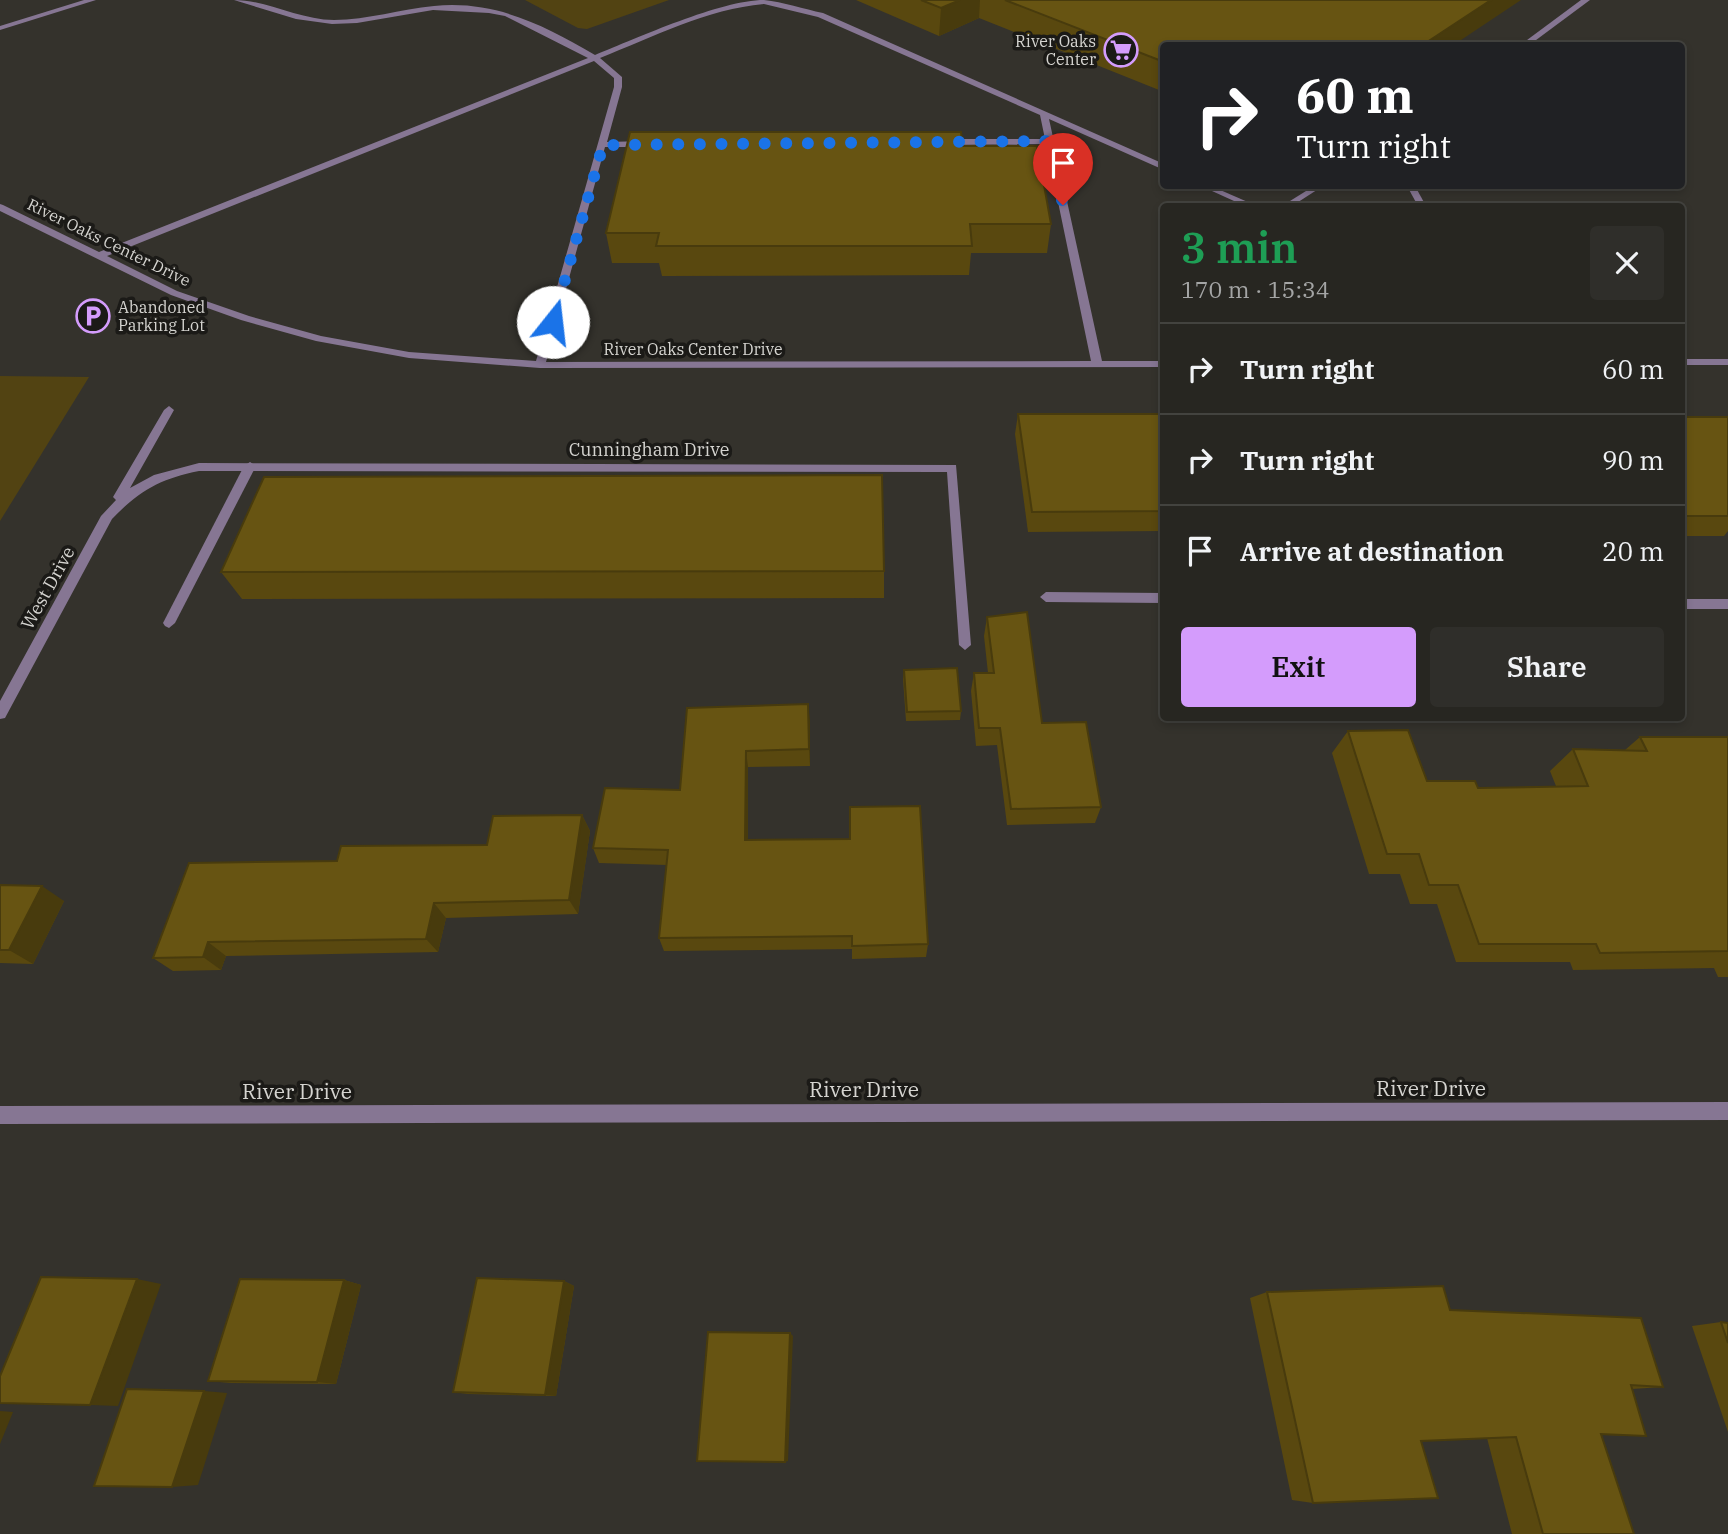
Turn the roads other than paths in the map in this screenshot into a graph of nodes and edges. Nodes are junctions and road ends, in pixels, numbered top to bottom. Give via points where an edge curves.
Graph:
1 (92, 0) edge
2 (239, 0) edge
3 (1586, 0) edge
4 (435, 4) edge
5 (0, 28) edge
6 (1528, 42) edge
7 (590, 57) junction
8 (1044, 114) junction
9 (1050, 141) junction
10 (929, 142) edge
11 (655, 144) edge
12 (603, 145) junction
13 (1160, 165) edge
14 (1212, 189) edge
15 (1314, 189) edge
16 (1245, 203) edge
17 (1292, 203) edge
18 (0, 207) edge
19 (99, 256) junction
20 (1685, 362) edge
21 (1728, 362) edge
22 (1097, 364) junction
23 (1160, 364) edge
24 (540, 365) junction
25 (169, 410) dead end
26 (250, 466) junction
27 (169, 473) joint
28 (107, 516) junction
29 (1046, 597) dead end
30 (1160, 598) edge
31 (1685, 604) edge
32 (1728, 604) edge
33 (169, 623) dead end
34 (965, 645) dead end
35 (0, 713) edge
36 (1728, 1111) edge
37 (0, 1115) edge

1 - 5 street
2 - 4 street via 307,20 333,22
3 - 6 street
4 - 7 street via 507,14
7 - 8 street via 712,11 764,2 820,15
7 - 12 street via 618,77
7 - 19 street
8 - 9 street
8 - 13 street
9 - 10 street
9 - 22 street
11 - 12 street
12 - 24 street
14 - 16 street
15 - 17 street
18 - 19 street, River Oaks Center Drive
19 - 24 street, River Oaks Center Drive via 174,293 320,339 409,355
20 - 21 street
22 - 23 street, River Oaks Center Drive
22 - 24 street, River Oaks Center Drive
25 - 28 street, West Drive
26 - 27 street, Cunningham Drive
26 - 33 street
26 - 34 street, Cunningham Drive via 952,468
27 - 28 street, West Drive via 132,489
28 - 35 street, West Drive
29 - 30 street
31 - 32 street
36 - 37 street, River Drive

